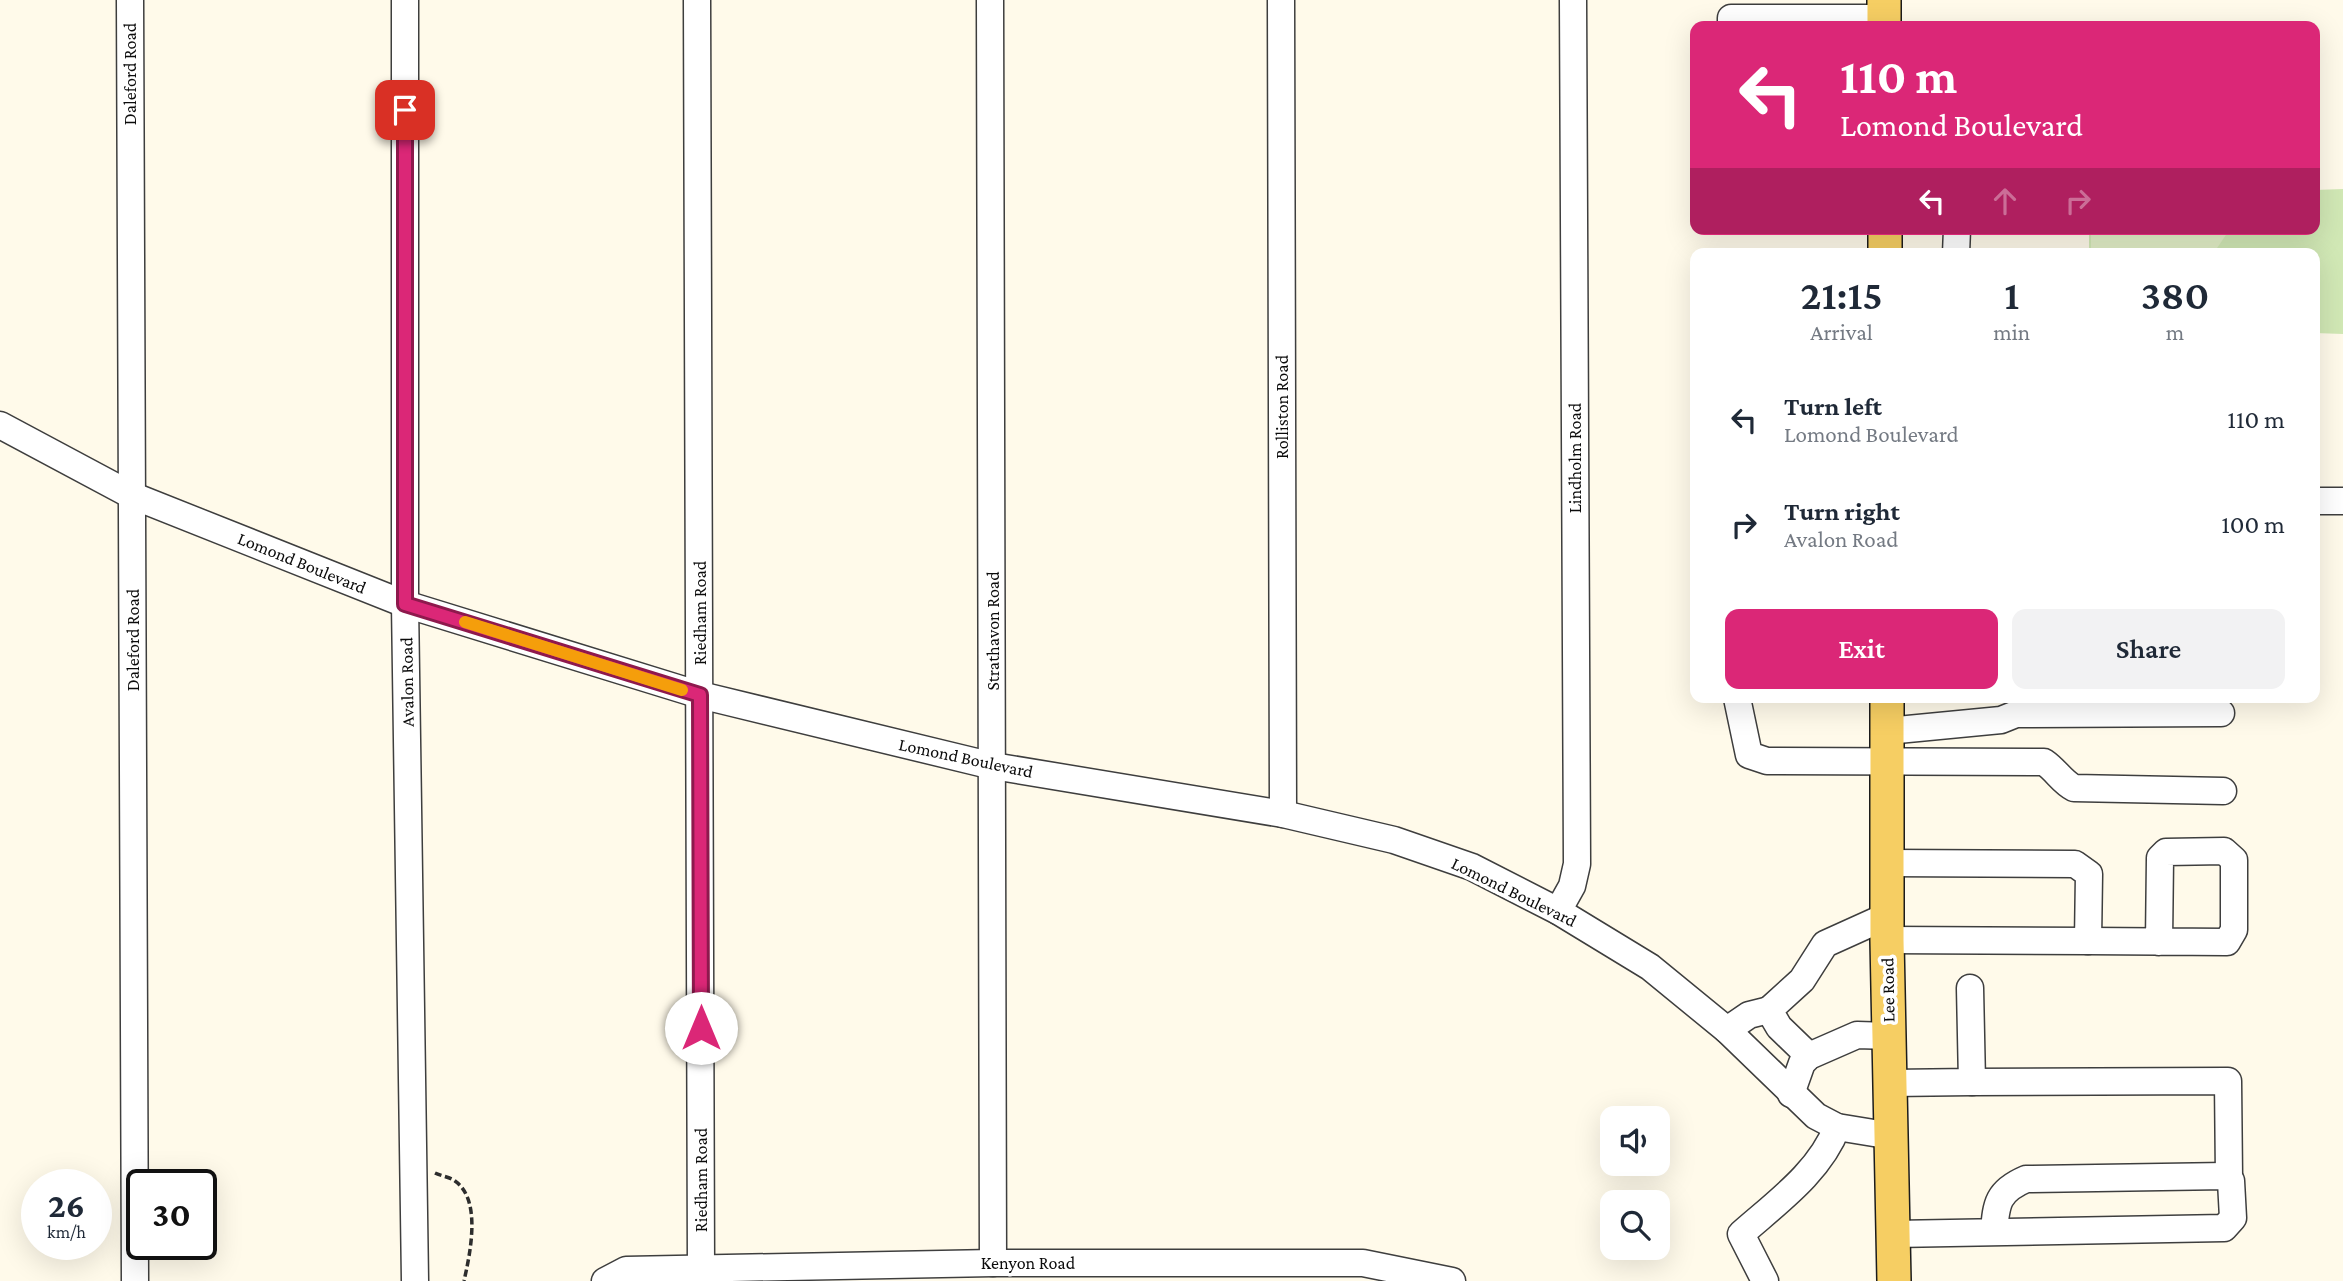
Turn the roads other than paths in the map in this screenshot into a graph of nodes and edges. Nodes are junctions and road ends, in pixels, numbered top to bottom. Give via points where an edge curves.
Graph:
1 (130, 0) edge
2 (405, 0) edge
3 (697, 0) edge
4 (990, 0) edge
5 (1281, 0) edge
6 (1573, 0) edge
7 (1884, 15) edge
8 (1731, 21) edge
9 (0, 425) edge
10 (131, 495) junction
11 (2343, 500) edge
12 (2320, 501) edge
13 (405, 604) junction
14 (700, 695) junction
15 (1738, 703) edge
16 (2221, 713) dead end
17 (1887, 730) edge
18 (993, 766) junction
19 (2223, 791) dead end
20 (1283, 814) junction
21 (1887, 863) junction
22 (1558, 911) junction
23 (1887, 928) junction
24 (2088, 941) junction
25 (2159, 942) dead end
26 (1970, 988) dead end
27 (1769, 1010) junction
28 (1727, 1030) junction
29 (1890, 1036) junction
30 (1809, 1056) junction
31 (1972, 1082) junction
32 (1891, 1083) junction
33 (1791, 1094) junction
34 (1837, 1127) junction
35 (1892, 1136) junction
36 (2229, 1178) junction
37 (1994, 1231) junction
38 (1894, 1234) junction
39 (993, 1263) junction
40 (701, 1267) junction
41 (135, 1281) edge
42 (415, 1281) edge
43 (604, 1281) edge
44 (1452, 1281) edge
45 (1765, 1281) edge
46 (1894, 1281) edge

1 - 10 street, Daleford Road
2 - 13 street, Avalon Road
3 - 14 street, Riedham Road
4 - 18 street, Strathavon Road
5 - 20 street, Rolliston Road
6 - 22 street, Lindholm Road via 1577,864 1572,886
7 - 8 street
9 - 10 street, Lomond Boulevard
10 - 13 street, Lomond Boulevard
10 - 41 street, Daleford Road
11 - 12 street
13 - 14 street, Lomond Boulevard
13 - 42 street, Avalon Road
14 - 18 street, Lomond Boulevard
14 - 40 street, Riedham Road
15 - 17 street via 1749,755 1766,761
16 - 17 street via 2016,714 2001,720
17 - 19 street via 2044,762 2074,788
17 - 21 main road, Lee Road
18 - 20 street, Lomond Boulevard
18 - 39 street, Strathavon Road
20 - 22 street, Lomond Boulevard via 1394,840 1472,867
21 - 23 main road, Lee Road
21 - 24 street via 2075,864 2089,874
22 - 28 street, Lomond Boulevard via 1650,967
23 - 24 street
23 - 27 street via 1857,928 1825,944 1802,979
23 - 29 main road, Lee Road
24 - 25 street
26 - 31 street
27 - 28 street via 1749,1015
27 - 30 street via 1779,1027
28 - 33 street, Lomond Boulevard
29 - 30 street via 1857,1035
29 - 32 main road, Lee Road
30 - 33 street
31 - 32 street
31 - 36 street via 2228,1082
32 - 35 main road, Lee Road
33 - 34 street, Lomond Boulevard via 1808,1111
34 - 35 street, Lomond Boulevard
34 - 45 street via 1829,1147 1794,1187 1741,1234
35 - 38 main road, Lee Road
36 - 37 street via 2026,1179 2015,1184 1996,1206
36 - 37 street via 2233,1218 2224,1227
37 - 38 street
38 - 46 main road, Lee Road
39 - 40 street, Kenyon Road
39 - 44 street, Kenyon Road via 1363,1263
40 - 43 street, Kenyon Road via 626,1270

